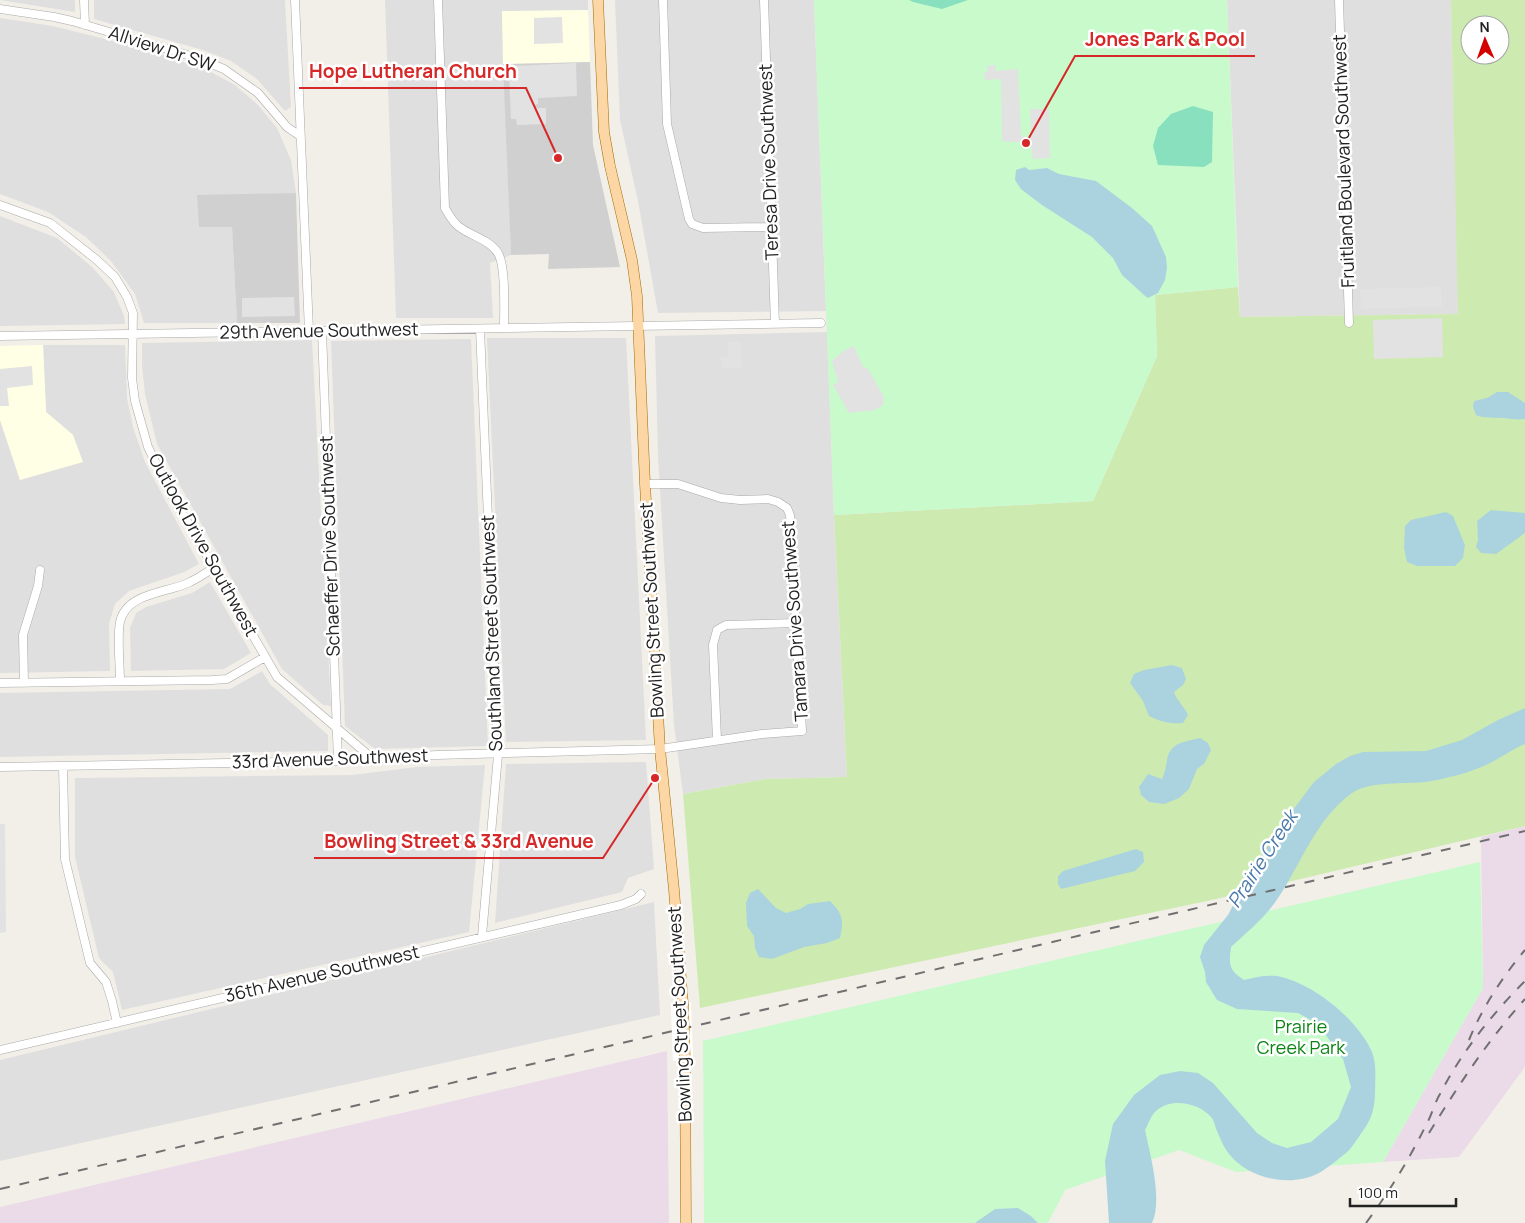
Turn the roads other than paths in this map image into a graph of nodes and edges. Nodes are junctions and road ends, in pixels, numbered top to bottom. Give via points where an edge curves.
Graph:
1 (84, 0) edge
2 (295, 0) edge
3 (438, 0) edge
4 (598, 0) edge
5 (663, 0) edge
6 (764, 0) edge
7 (1339, 0) edge
8 (0, 9) edge
9 (85, 25) junction
10 (300, 136) junction
11 (0, 205) edge
12 (771, 227) junction
13 (821, 323) dead end
14 (1349, 323) dead end
15 (775, 324) junction
16 (638, 326) junction
17 (504, 328) junction
18 (480, 329) junction
19 (309, 331) junction
20 (322, 331) junction
21 (134, 334) junction
22 (0, 336) edge
23 (645, 484) junction
24 (215, 568) junction
25 (40, 570) dead end
26 (796, 623) junction
27 (265, 657) junction
28 (120, 681) junction
29 (0, 683) edge
30 (24, 683) junction
31 (337, 729) junction
32 (802, 731) joint
33 (716, 740) junction
34 (660, 750) junction
35 (498, 755) junction
36 (373, 759) junction
37 (338, 761) junction
38 (63, 766) junction
39 (0, 767) edge
40 (641, 894) dead end
41 (482, 936) junction
42 (116, 1023) junction
43 (0, 1050) edge
44 (686, 1223) edge

1 - 9 street
2 - 10 street
3 - 17 street via 445,208 459,227 498,253 502,265
4 - 16 main road, Bowling Street Southwest via 604,132 632,260
5 - 12 street via 667,124 688,219 703,228
6 - 12 street, Teresa Drive Southwest
7 - 14 street, Fruitland Boulevard Southwest
8 - 9 street, Allview Dr SW
9 - 10 street, Allview Dr SW via 224,69 258,93 287,127
10 - 19 street
11 - 21 street, Outlook Drive Southwest via 50,223 97,260 115,278 127,297 133,313
12 - 15 street, Teresa Drive Southwest
13 - 15 street, 29th Avenue Southwest
15 - 16 street, 29th Avenue Southwest
16 - 17 street, 29th Avenue Southwest
16 - 23 main road, Bowling Street Southwest
17 - 18 street, 29th Avenue Southwest
18 - 20 street, 29th Avenue Southwest
18 - 35 street, Southland Street Southwest
19 - 20 street, 29th Avenue Southwest
19 - 21 street, 29th Avenue Southwest
20 - 31 street, Schaeffer Drive Southwest
21 - 22 street, 29th Avenue Southwest
21 - 24 street, Outlook Drive Southwest via 132,378 148,446 170,492
23 - 26 street, Tamara Drive Southwest via 678,484 721,498 768,499 787,508
23 - 34 main road, Bowling Street Southwest
24 - 27 street, Outlook Drive Southwest
24 - 28 street via 188,583 147,596 125,611 120,622
25 - 30 street via 23,635
26 - 32 street, Tamara Drive Southwest
26 - 33 street via 726,625 717,630 713,645
27 - 28 street via 227,679
27 - 31 street, Outlook Drive Southwest via 278,677
28 - 30 street
29 - 30 street
31 - 36 street, Outlook Drive Southwest
31 - 37 street, Schaeffer Drive Southwest
32 - 33 street, 33rd Avenue Southwest
33 - 34 street, 33rd Avenue Southwest
34 - 35 street, 33rd Avenue Southwest
34 - 44 main road, Bowling Street Southwest, bridge via 683,1004
35 - 36 street, 33rd Avenue Southwest
35 - 41 street, Southland Street Southwest
36 - 37 street, 33rd Avenue Southwest
37 - 38 street, 33rd Avenue Southwest
38 - 39 street, 33rd Avenue Southwest
38 - 42 street via 65,859 90,963 106,982
40 - 41 street, 36th Avenue Southwest via 621,905
41 - 42 street, 36th Avenue Southwest
42 - 43 street, 36th Avenue Southwest

